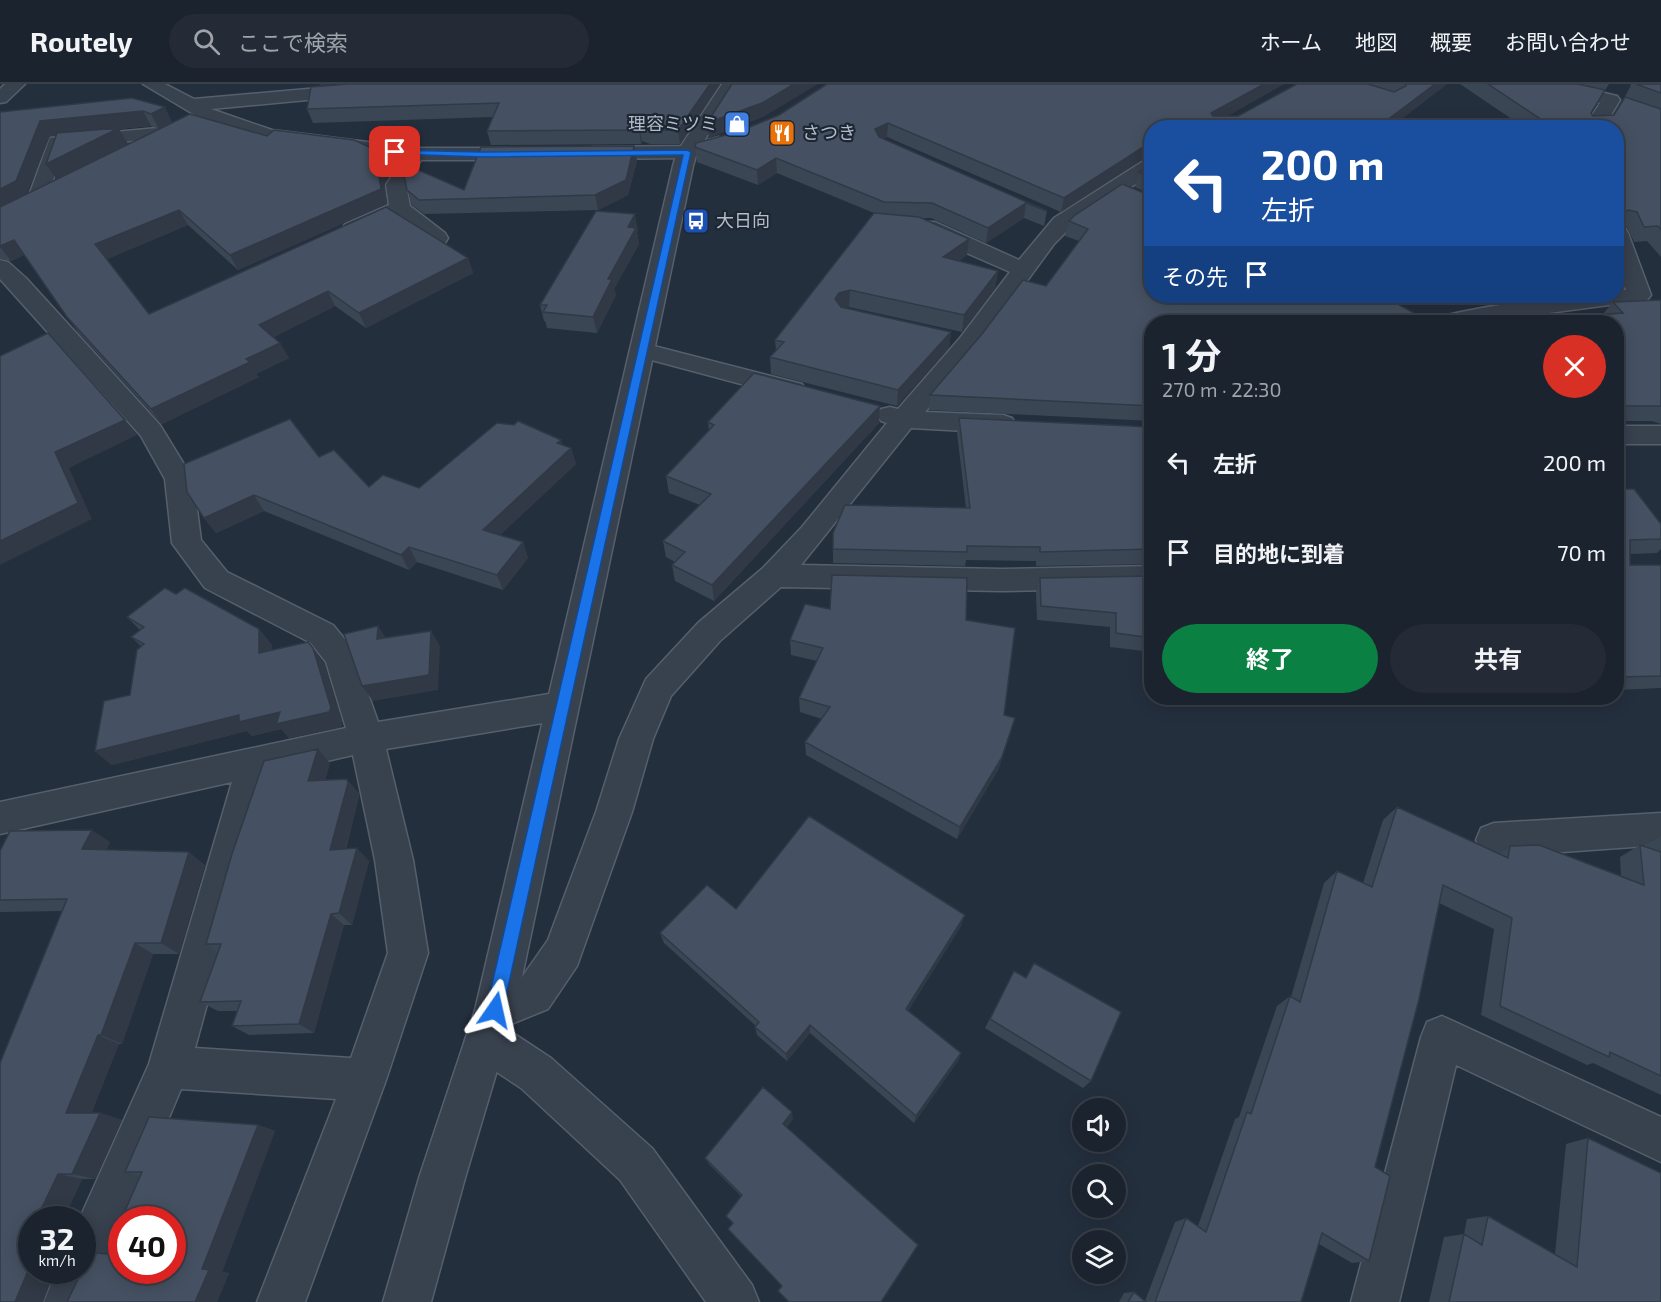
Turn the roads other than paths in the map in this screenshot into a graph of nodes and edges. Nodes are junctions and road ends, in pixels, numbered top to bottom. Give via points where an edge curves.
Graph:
1 (16, 84) edge
2 (152, 84) edge
3 (280, 84) edge
4 (424, 84) edge
5 (731, 84) edge
6 (1545, 84) edge
7 (1615, 92) edge
8 (0, 98) edge
9 (241, 100) junction
10 (1631, 107) edge
11 (199, 109) junction
12 (1598, 120) edge
13 (168, 133) junction
14 (740, 135) edge
15 (687, 152) junction
16 (415, 154) junction
17 (540, 154) edge
18 (575, 154) edge
19 (118, 158) edge
20 (1144, 173) edge
21 (58, 188) edge
22 (38, 198) junction
23 (400, 208) junction
24 (19, 209) edge
25 (903, 224) edge
26 (336, 237) edge
27 (437, 238) edge
28 (1624, 246) edge
29 (1022, 269) junction
30 (6, 281) edge
31 (1650, 295) edge
32 (1624, 298) edge
33 (1176, 303) edge
34 (1581, 303) edge
35 (1162, 310) edge
36 (1484, 315) edge
37 (642, 350) junction
38 (814, 396) edge
39 (870, 410) edge
40 (904, 419) junction
41 (1022, 425) edge
42 (1624, 435) edge
43 (1661, 435) edge
44 (774, 576) junction
45 (1144, 577) edge
46 (561, 706) junction
47 (366, 738) junction
48 (256, 760) junction
49 (0, 818) edge
50 (1661, 829) edge
51 (1494, 840) dead end
52 (490, 1025) junction
53 (169, 1067) junction
54 (364, 1080) junction
55 (1661, 1140) edge
56 (96, 1236) edge
57 (76, 1284) edge
58 (68, 1302) edge
59 (281, 1302) edge
60 (407, 1302) edge
61 (735, 1302) edge
62 (1375, 1302) edge

1 - 8 street
2 - 11 street
3 - 9 street
4 - 9 street
5 - 15 street
6 - 7 street
7 - 10 street
7 - 12 street
9 - 11 street
11 - 13 street
11 - 16 street via 269,135
13 - 19 street
13 - 22 street via 57,142
14 - 15 street
15 - 18 street
15 - 37 street
16 - 17 street
16 - 23 street via 396,186
20 - 29 street via 1126,192 1052,219
21 - 22 street
22 - 24 street
23 - 26 street
23 - 27 street
25 - 29 street via 922,225
28 - 31 street
29 - 40 street via 958,340
30 - 47 street via 151,431 179,479 187,543 216,580 322,634 341,657
31 - 32 street
33 - 35 street
34 - 36 street
37 - 38 street
37 - 46 street
39 - 40 street
40 - 41 street
40 - 44 street
42 - 43 street
44 - 45 street via 1002,580
44 - 52 street via 709,632 658,688 636,738 614,812 563,952 534,995
46 - 47 street
46 - 52 street
47 - 48 street
47 - 54 street via 394,860 408,953
48 - 49 street
48 - 53 street
50 - 51 street
52 - 60 street
52 - 61 street via 536,1073 636,1164
53 - 54 street
53 - 56 street
54 - 59 street
55 - 62 street via 1442,1037
57 - 58 street

